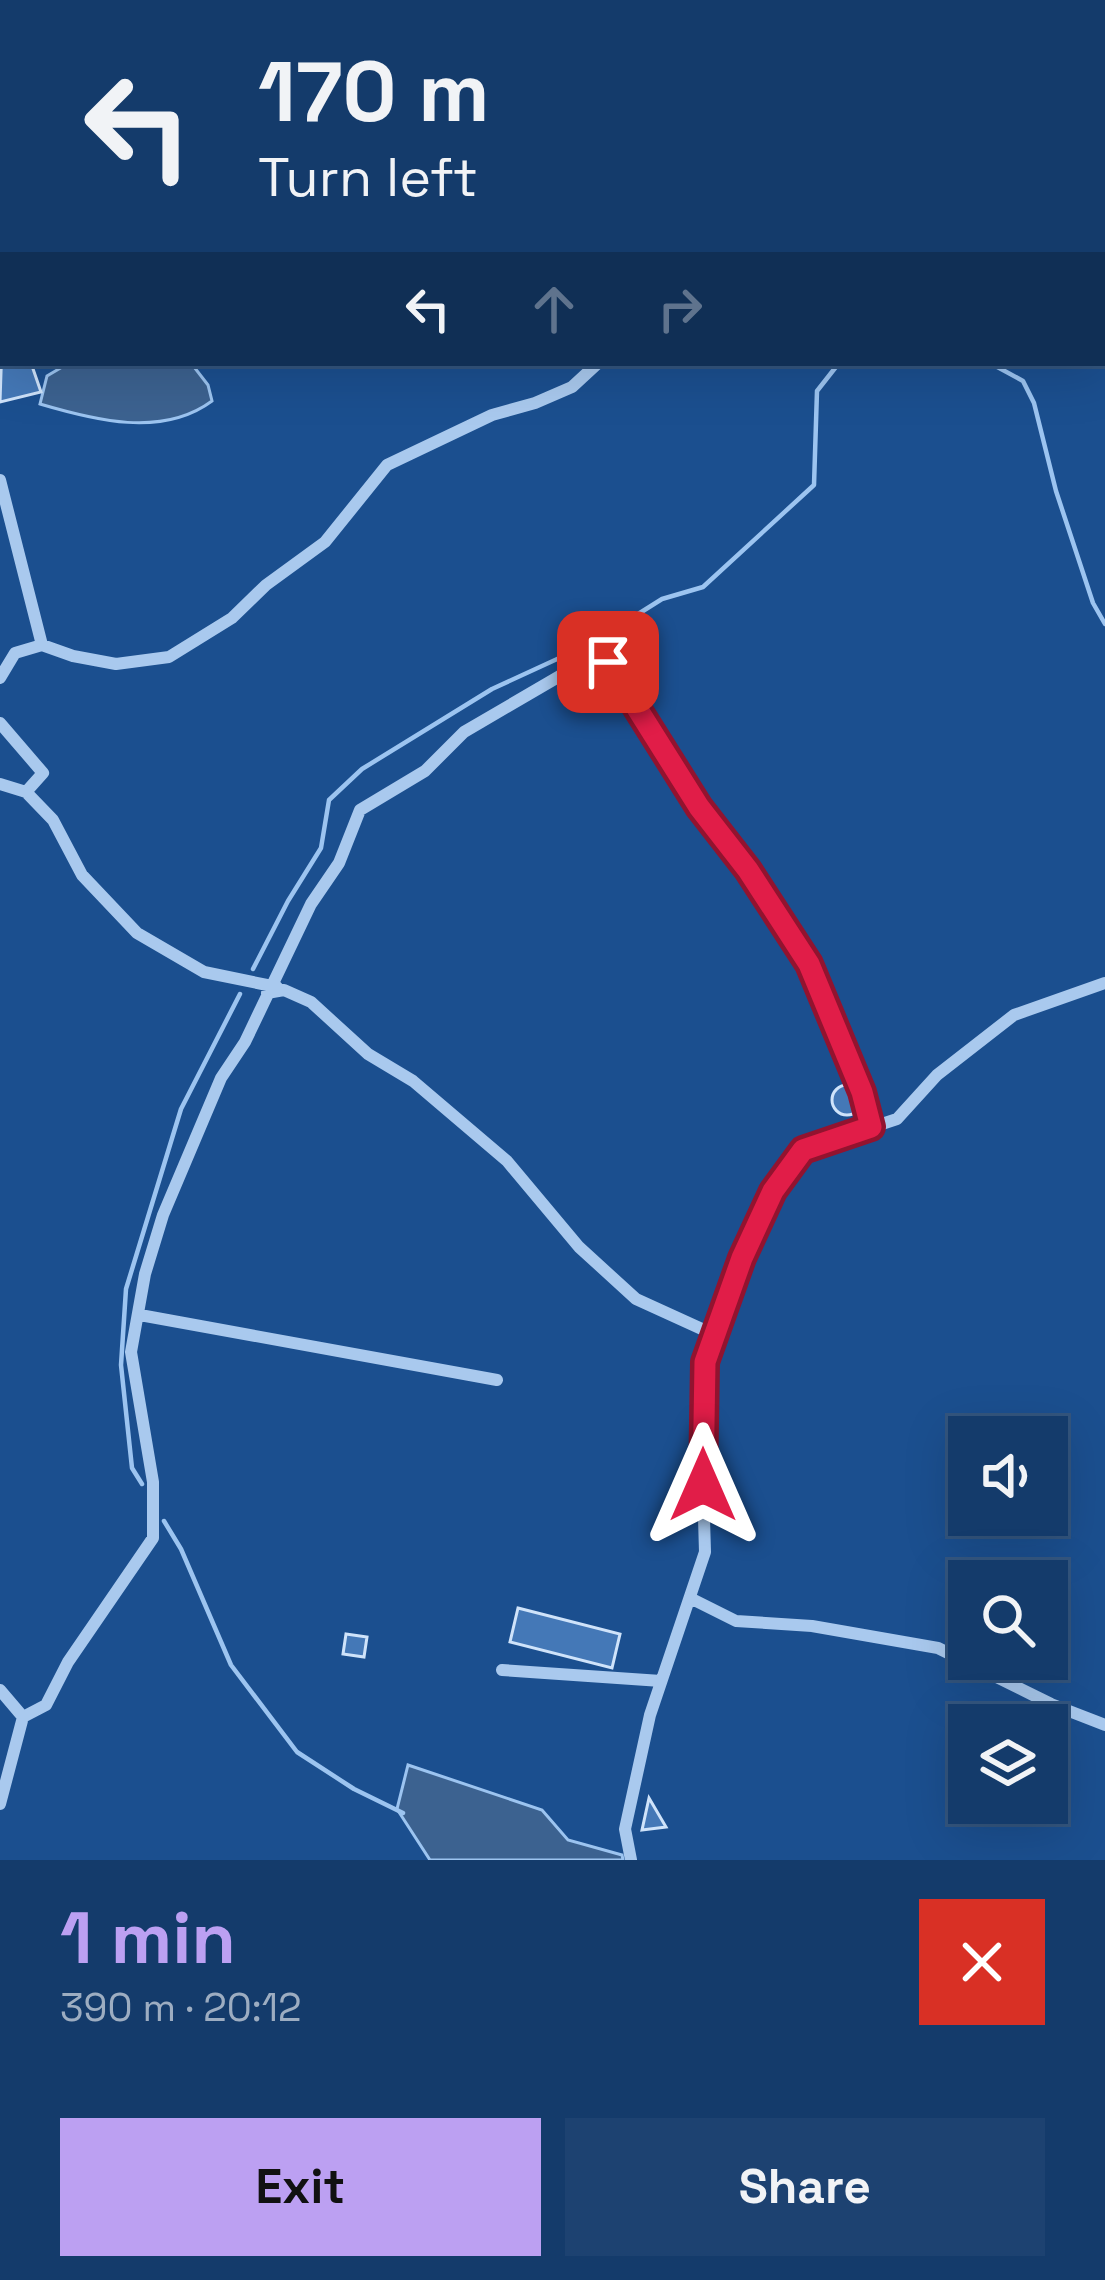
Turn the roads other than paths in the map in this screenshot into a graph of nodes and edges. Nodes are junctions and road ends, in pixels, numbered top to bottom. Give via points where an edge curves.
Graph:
1 (595, 366) edge
2 (0, 480) edge
3 (42, 645) junction
4 (0, 678) edge
5 (0, 724) edge
6 (0, 784) edge
7 (26, 792) junction
8 (1105, 983) edge
9 (274, 989) junction
10 (871, 1127) junction
11 (140, 1315) junction
12 (715, 1335) junction
13 (497, 1380) dead end
14 (690, 1598) junction
15 (502, 1670) dead end
16 (662, 1682) junction
17 (0, 1690) edge
18 (23, 1717) junction
19 (1105, 1725) edge
20 (0, 1804) edge
21 (632, 1860) edge

1 - 3 street via 572,387 387,465 325,542 169,658 116,664
2 - 3 street
3 - 4 street via 15,653
5 - 7 street via 43,773
6 - 7 street
7 - 9 street via 82,875 137,933 203,972
8 - 10 street via 1014,1016 937,1075 896,1119
9 - 10 street via 360,811 425,771 464,732 589,659 608,662 809,964
9 - 11 street via 221,1078 163,1215
9 - 12 street via 321,1009 508,1161 579,1247 636,1299
10 - 12 street via 803,1150 773,1191
11 - 13 street
11 - 18 street via 130,1352 153,1482 153,1538 46,1706
12 - 14 street via 705,1362 705,1552
14 - 16 street
14 - 19 street via 736,1621 938,1648
15 - 16 street
16 - 21 street via 625,1829
17 - 18 street
18 - 20 street

